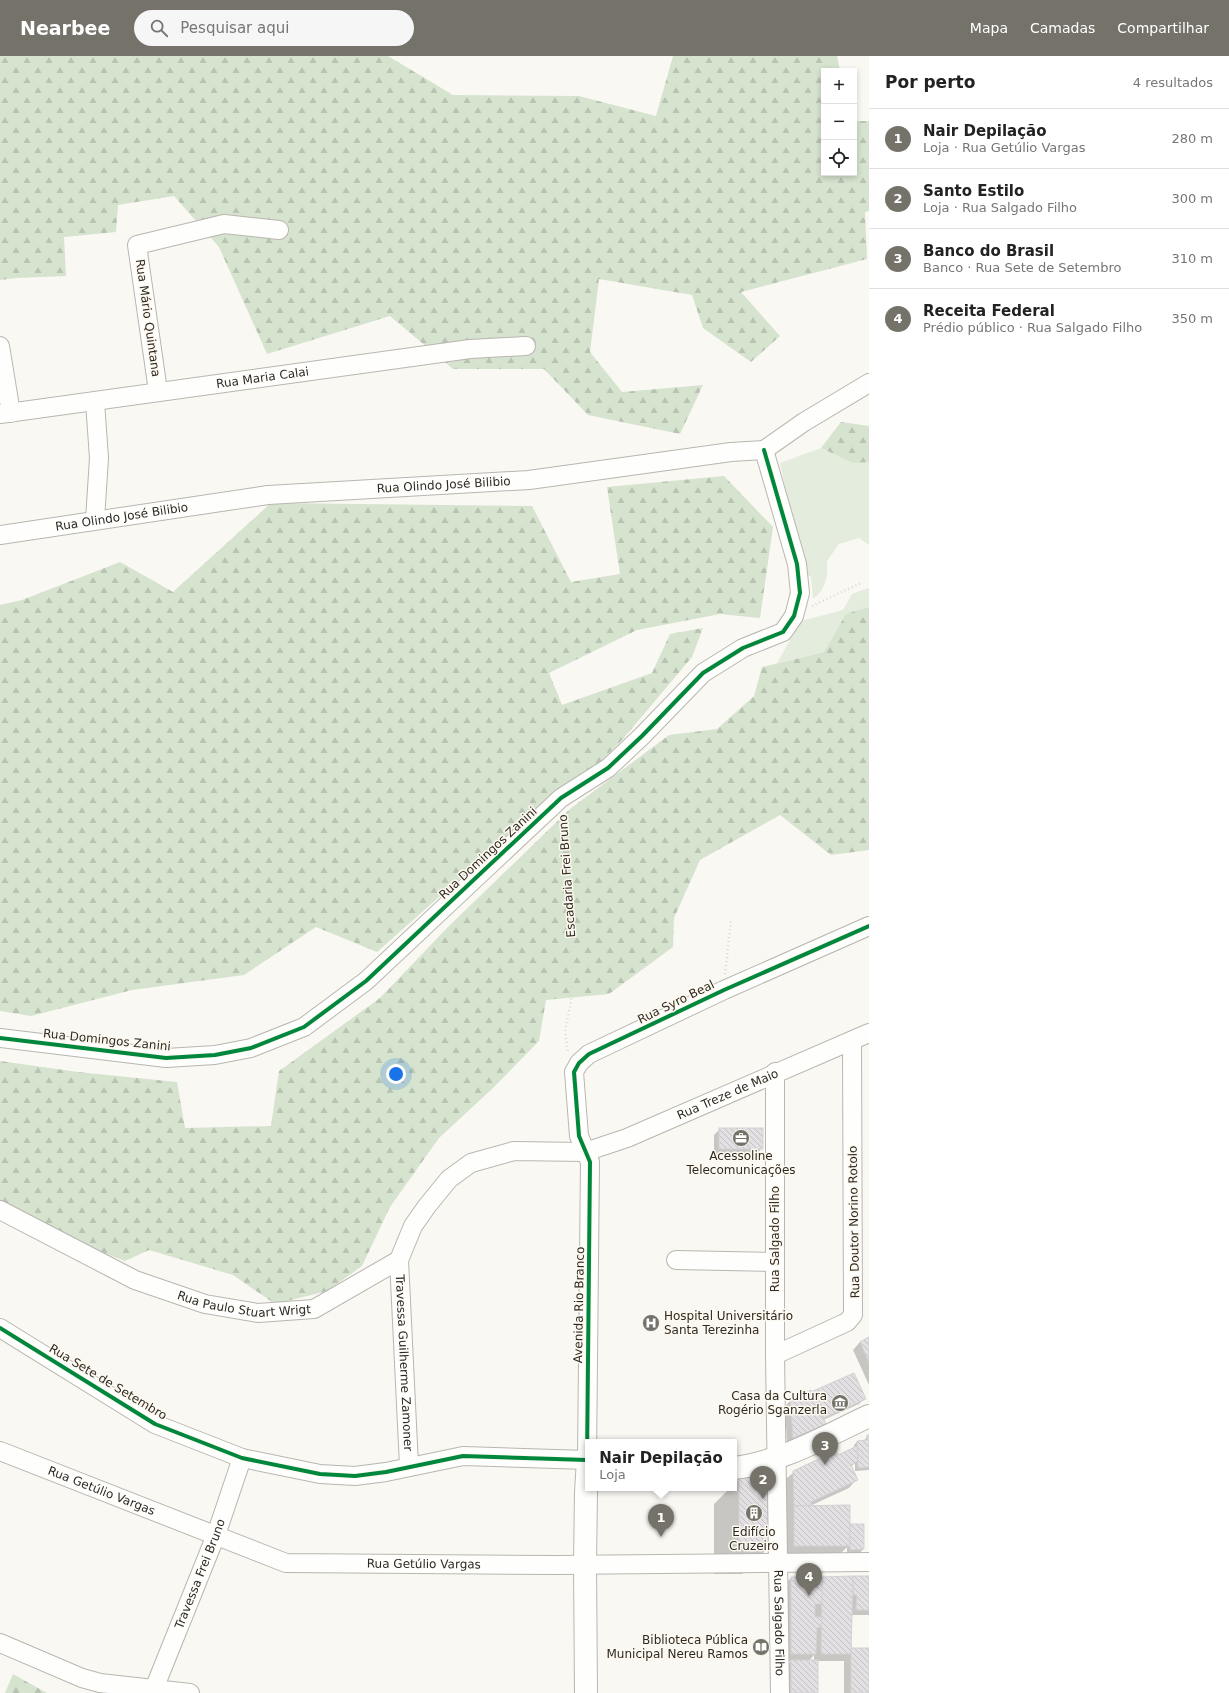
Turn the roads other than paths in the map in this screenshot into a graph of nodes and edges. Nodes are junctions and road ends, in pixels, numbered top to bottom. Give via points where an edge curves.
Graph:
1 (279, 230) dead end
2 (0, 346) edge
3 (526, 346) dead end
4 (869, 383) edge
5 (158, 391) junction
6 (95, 402) junction
7 (5, 414) edge
8 (764, 450) junction
9 (95, 520) junction
10 (0, 535) edge
11 (869, 926) edge
12 (869, 1033) edge
13 (0, 1038) edge
14 (852, 1041) junction
15 (775, 1072) junction
16 (586, 1152) junction
17 (0, 1210) edge
18 (399, 1260) junction
19 (676, 1260) dead end
20 (775, 1262) junction
21 (0, 1328) edge
22 (775, 1355) junction
23 (869, 1416) edge
24 (587, 1439) edge
25 (0, 1451) edge
26 (242, 1458) junction
27 (778, 1458) junction
28 (585, 1460) edge
29 (409, 1466) junction
30 (737, 1468) edge
31 (586, 1491) edge
32 (216, 1535) junction
33 (780, 1562) junction
34 (869, 1562) edge
35 (585, 1564) junction
36 (0, 1643) edge
37 (154, 1689) junction
38 (190, 1693) edge
39 (586, 1693) edge
40 (780, 1693) edge

1 - 5 street, Rua Mário Quintana via 224,224 137,245
2 - 7 street
3 - 5 street, Rua Maria Calai via 470,349
4 - 8 street via 804,422
5 - 6 street, Rua Maria Calai
6 - 7 street, Rua Maria Calai
6 - 9 street via 99,458
8 - 9 street, Rua Olindo José Bilibio via 731,452 529,480 268,495
8 - 13 street, Rua Domingos Zanini via 797,564 800,593 794,616 782,632 743,648 703,673 608,768 561,798 366,981 304,1027 251,1048 215,1055 166,1058
9 - 10 street, Rua Olindo José Bilibio
11 - 16 street, Rua Syro Beal via 724,990 589,1054 574,1072 579,1136
12 - 14 street, Rua Treze de Maio
14 - 15 street, Rua Treze de Maio
14 - 22 street, Rua Doutor Norino Rotolo via 853,1315 847,1322
15 - 16 street, Rua Treze de Maio via 627,1138
15 - 20 street, Rua Salgado Filho
16 - 18 street via 514,1151 470,1163 449,1179 427,1206 413,1226
16 - 24 street, Avenida Rio Branco via 590,1162
17 - 18 street, Rua Paulo Stuart Wrigt via 135,1280 205,1304 258,1313 314,1309
18 - 29 street, Travessa Guilherme Zamoner
19 - 20 street
20 - 22 street, Rua Salgado Filho
21 - 26 street, Rua Sete de Setembro via 155,1424
22 - 27 street, Rua Salgado Filho
23 - 27 main road
25 - 32 street, Rua Getúlio Vargas
26 - 29 street, Rua Sete de Setembro via 320,1474 355,1476
26 - 32 street, Travessa Frei Bruno
27 - 30 main road
27 - 33 street, Rua Salgado Filho
28 - 29 street, Rua Sete de Setembro via 464,1456
31 - 35 main road, Avenida Rio Branco
32 - 35 street, Rua Getúlio Vargas via 286,1563
32 - 37 street, Travessa Frei Bruno
33 - 34 street, Rua Getúlio Vargas
33 - 35 street, Rua Getúlio Vargas
33 - 40 street, Rua Salgado Filho
35 - 39 main road, Avenida Rio Branco
36 - 37 street via 82,1678
37 - 38 street

